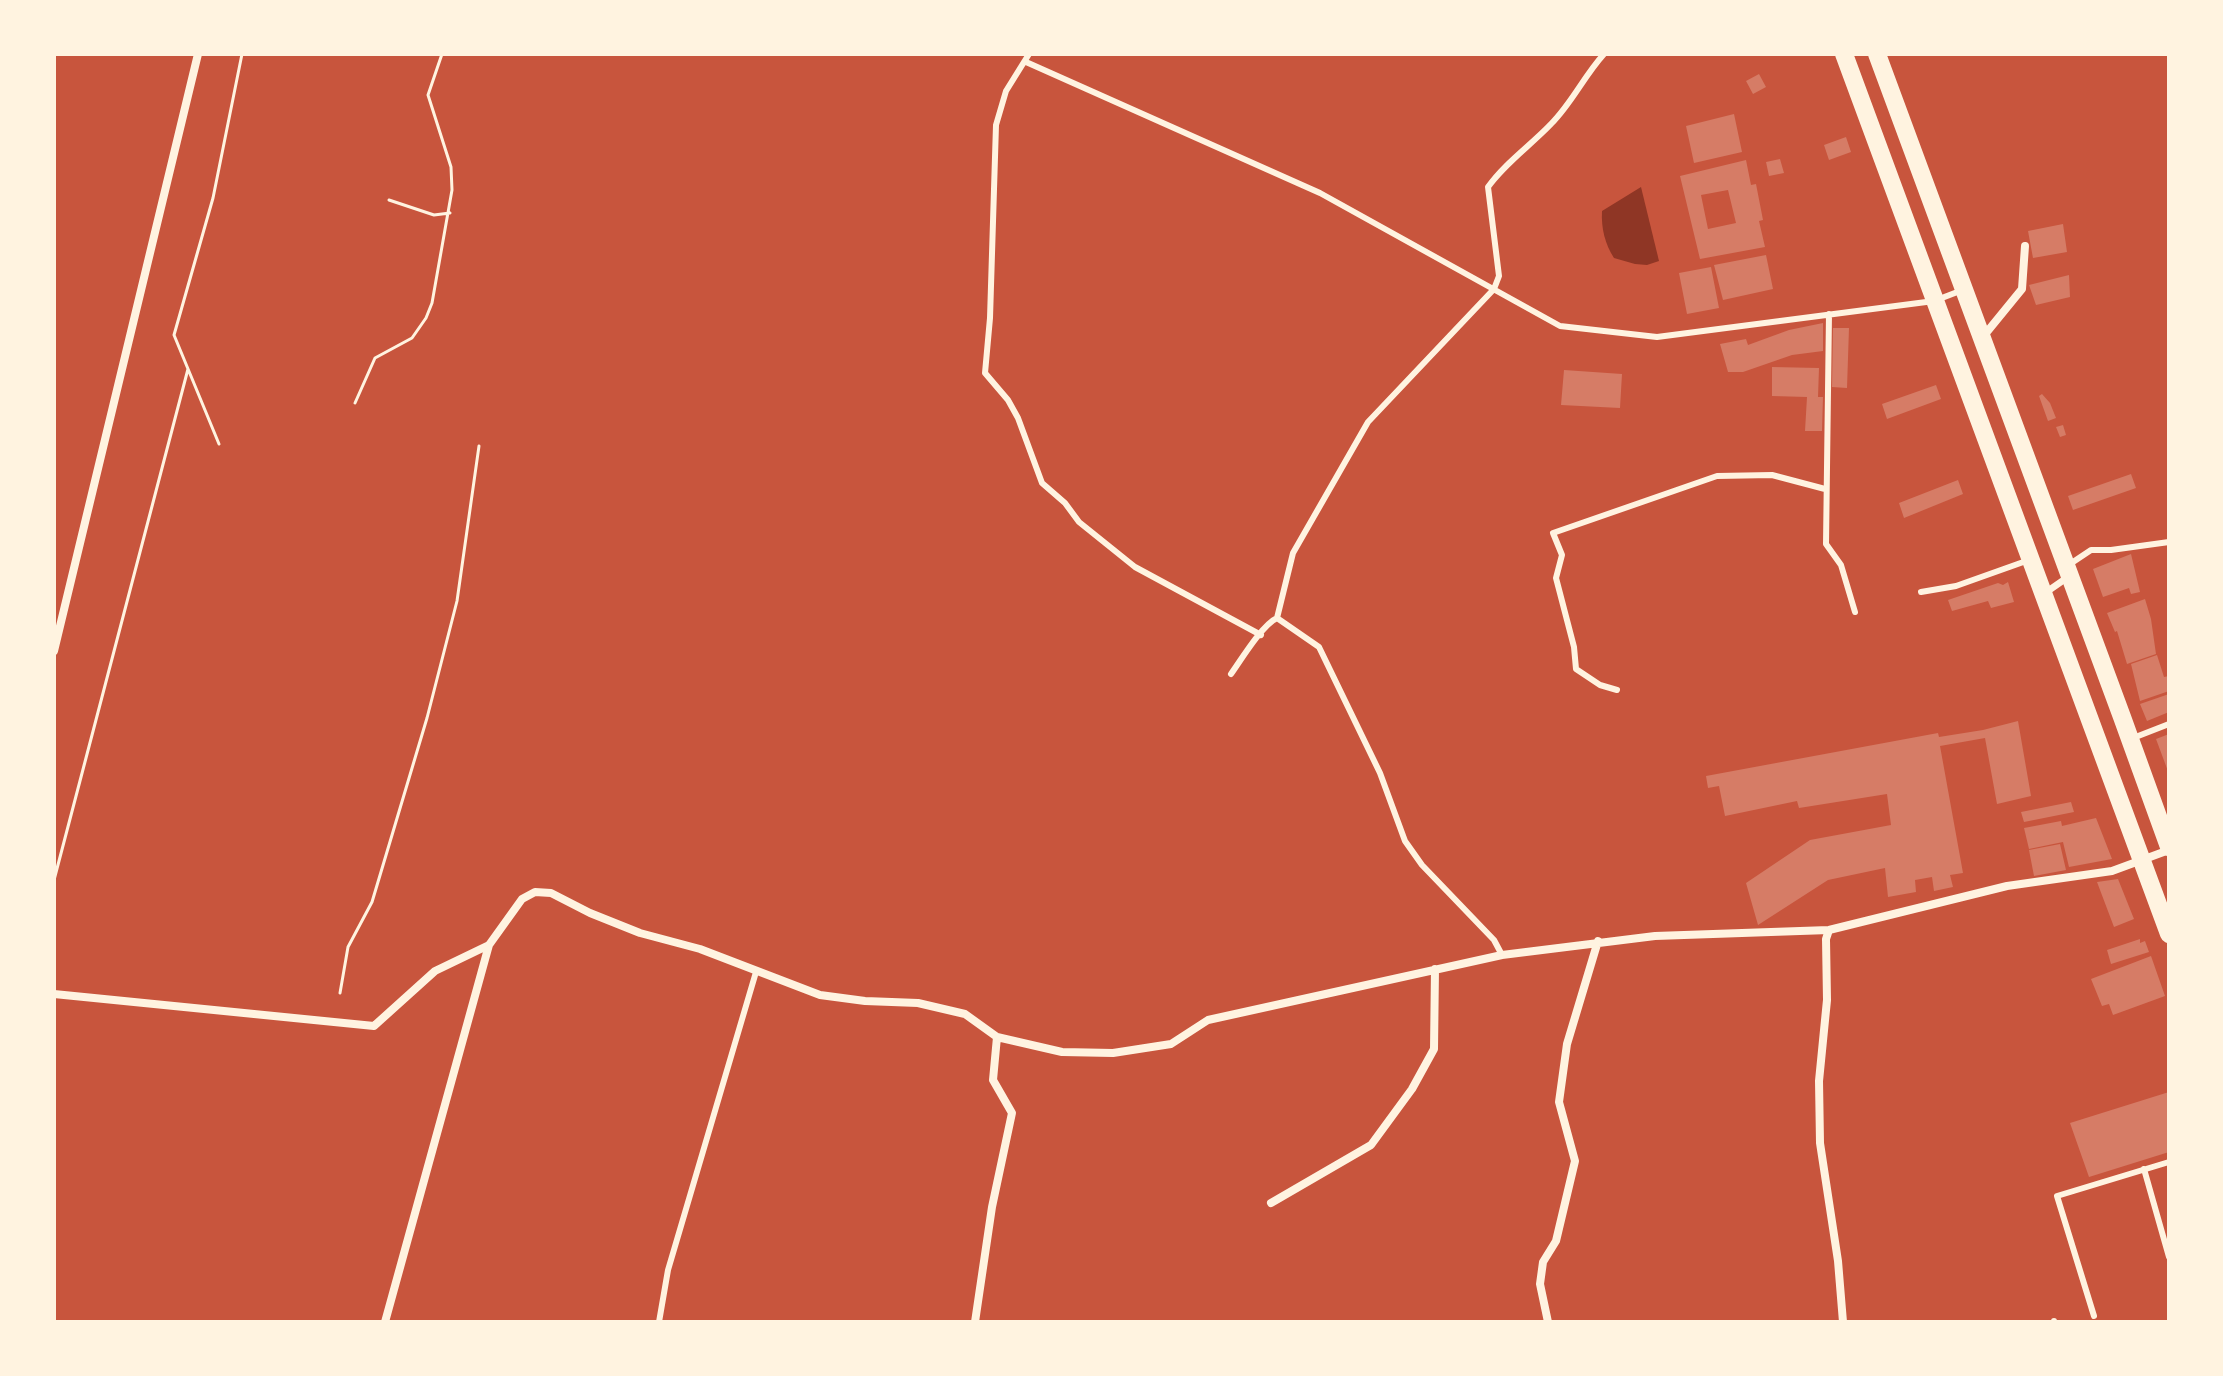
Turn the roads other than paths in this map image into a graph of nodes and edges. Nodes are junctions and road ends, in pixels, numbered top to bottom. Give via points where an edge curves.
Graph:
1 (198, 54) edge
2 (1029, 54) edge
3 (1604, 54) edge
4 (1844, 54) edge
5 (1877, 54) edge
6 (1026, 62) junction
7 (2025, 246) dead end
8 (1494, 289) junction
9 (1964, 290) junction
10 (1934, 301) junction
11 (1829, 314) junction
12 (1981, 338) junction
13 (1825, 489) junction
14 (2169, 542) edge
15 (2031, 559) junction
16 (2069, 570) junction
17 (1921, 592) dead end
18 (2043, 594) junction
19 (1855, 612) dead end
20 (1277, 618) junction
21 (1261, 635) junction
22 (54, 651) edge
23 (1231, 674) dead end
24 (1617, 690) dead end
25 (2169, 724) edge
26 (2130, 739) junction
27 (2169, 849) edge
28 (2141, 862) junction
29 (1829, 930) junction
30 (2169, 934) edge
31 (1598, 941) junction
32 (489, 945) junction
33 (1502, 955) junction
34 (1435, 969) junction
35 (756, 972) junction
36 (54, 994) edge
37 (997, 1037) junction
38 (2169, 1162) edge
39 (2144, 1169) junction
40 (1271, 1203) dead end
41 (2169, 1257) edge
42 (2094, 1316) dead end
43 (385, 1322) edge
44 (659, 1322) edge
45 (975, 1322) edge
46 (1548, 1322) edge
47 (1843, 1322) edge

1 - 22 street
2 - 6 lane
3 - 8 lane via 1552,123 1488,187 1499,276
4 - 10 main road
5 - 9 main road
6 - 8 lane via 1320,193
6 - 21 lane via 1006,91 996,125 985,373 1018,418 1042,483 1079,522 1135,567
7 - 12 street via 2022,289
8 - 11 lane via 1560,326 1657,337
8 - 20 lane via 1368,422 1293,553
9 - 10 lane
9 - 12 main road
10 - 11 lane
10 - 15 main road
11 - 13 lane
12 - 16 main road
13 - 19 lane via 1826,544 1841,565
13 - 24 lane via 1772,475 1717,476 1553,533 1562,555 1556,578 1576,669
14 - 16 lane via 2091,550
15 - 17 lane via 1956,586
15 - 18 main road
16 - 18 street
16 - 26 main road
18 - 28 main road
20 - 21 lane
20 - 33 lane via 1319,647 1380,773 1405,841
21 - 23 lane
25 - 26 lane
26 - 27 main road
27 - 28 street
28 - 29 street via 2007,886
28 - 30 main road
29 - 31 street
29 - 47 street via 1820,1143
31 - 33 street
31 - 46 street via 1567,1044 1559,1102 1575,1161 1556,1241 1541,1273
32 - 35 street via 522,899 535,892 551,893 640,933
32 - 36 street via 435,971 374,1026
32 - 43 street
33 - 34 street
34 - 37 street via 1208,1020 1171,1044 1113,1053 1062,1052
34 - 40 street via 1434,1049 1412,1089 1371,1145
35 - 37 street via 820,995 918,1003 965,1014
35 - 44 lane via 668,1270
37 - 45 street via 993,1080 1012,1113
38 - 39 lane
39 - 41 lane
39 - 42 lane via 2057,1196

